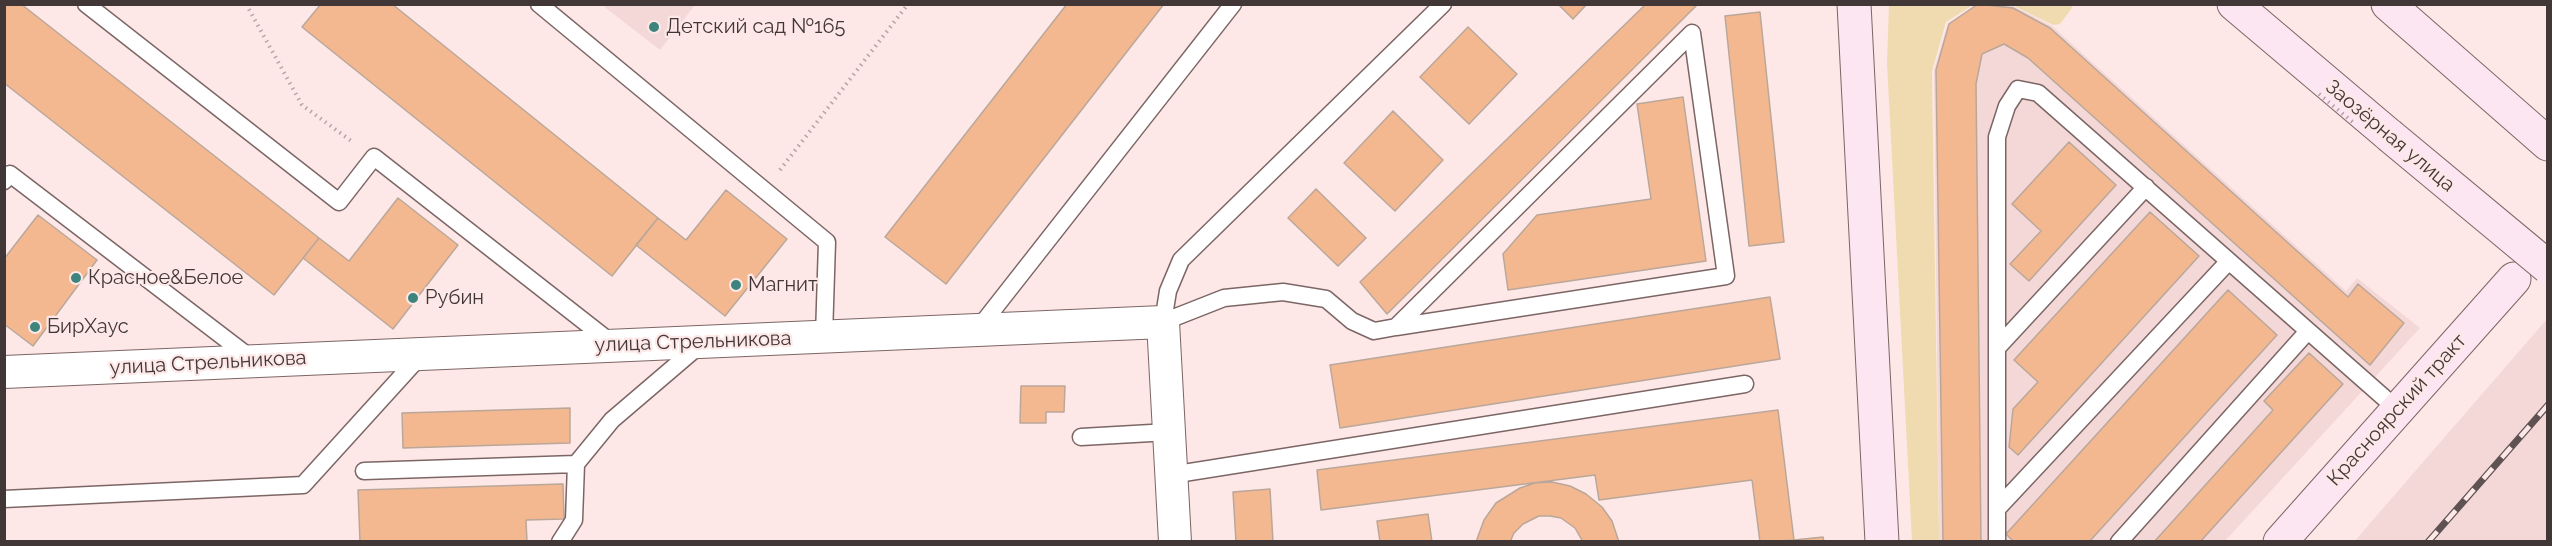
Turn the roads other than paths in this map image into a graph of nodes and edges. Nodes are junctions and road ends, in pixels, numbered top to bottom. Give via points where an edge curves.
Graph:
1 (86, 4) edge
2 (539, 4) edge
3 (1233, 4) edge
4 (1443, 4) edge
5 (2234, 4) edge
6 (2388, 4) edge
7 (1855, 8) edge
8 (2547, 144) edge
9 (4, 181) edge
10 (2146, 187) junction
11 (2229, 261) junction
12 (2547, 267) edge
13 (2514, 279) dead end
14 (1163, 322) junction
15 (1396, 327) junction
16 (978, 329) junction
17 (2308, 331) junction
18 (824, 336) junction
19 (704, 341) junction
20 (614, 345) junction
21 (1997, 348) junction
22 (423, 354) junction
23 (255, 361) junction
24 (4, 372) edge
25 (1745, 384) dead end
26 (2398, 410) junction
27 (1169, 432) junction
28 (1081, 437) dead end
29 (576, 464) junction
30 (364, 471) dead end
31 (1172, 474) junction
32 (4, 499) edge
33 (1997, 509) junction
34 (560, 542) edge
35 (1175, 542) edge
36 (1882, 542) edge
37 (1997, 542) edge
38 (2119, 542) edge
39 (2280, 542) edge

1 - 20 lane via 339,202 374,157
2 - 18 lane via 827,242
3 - 16 lane
4 - 14 lane via 1181,260 1168,291
5 - 12 main road, Заозёрная улица, bridge
6 - 8 main road
7 - 36 main road
9 - 23 lane via 10,174
10 - 11 lane
10 - 21 lane
10 - 21 lane via 2038,93 2018,89 2007,106 1997,137
11 - 17 lane
11 - 33 lane
13 - 26 main road, Красноярский тракт
14 - 15 lane via 1224,298 1283,292 1326,299 1352,321 1374,332
14 - 16 street, улица Стрельникова
14 - 27 street
15 - 15 lane via 1633,92 1692,33 1726,276
16 - 18 street, улица Стрельникова
17 - 26 lane
17 - 38 lane
18 - 19 street, улица Стрельникова
19 - 20 street, улица Стрельникова
19 - 29 lane via 612,420
20 - 22 street, улица Стрельникова
21 - 33 lane
22 - 23 street, улица Стрельникова
22 - 32 lane via 303,485
23 - 24 street, улица Стрельникова
25 - 31 lane
26 - 39 main road, Красноярский тракт
27 - 28 lane
27 - 31 street
29 - 30 lane
29 - 34 lane via 574,520
31 - 35 street
33 - 37 lane

